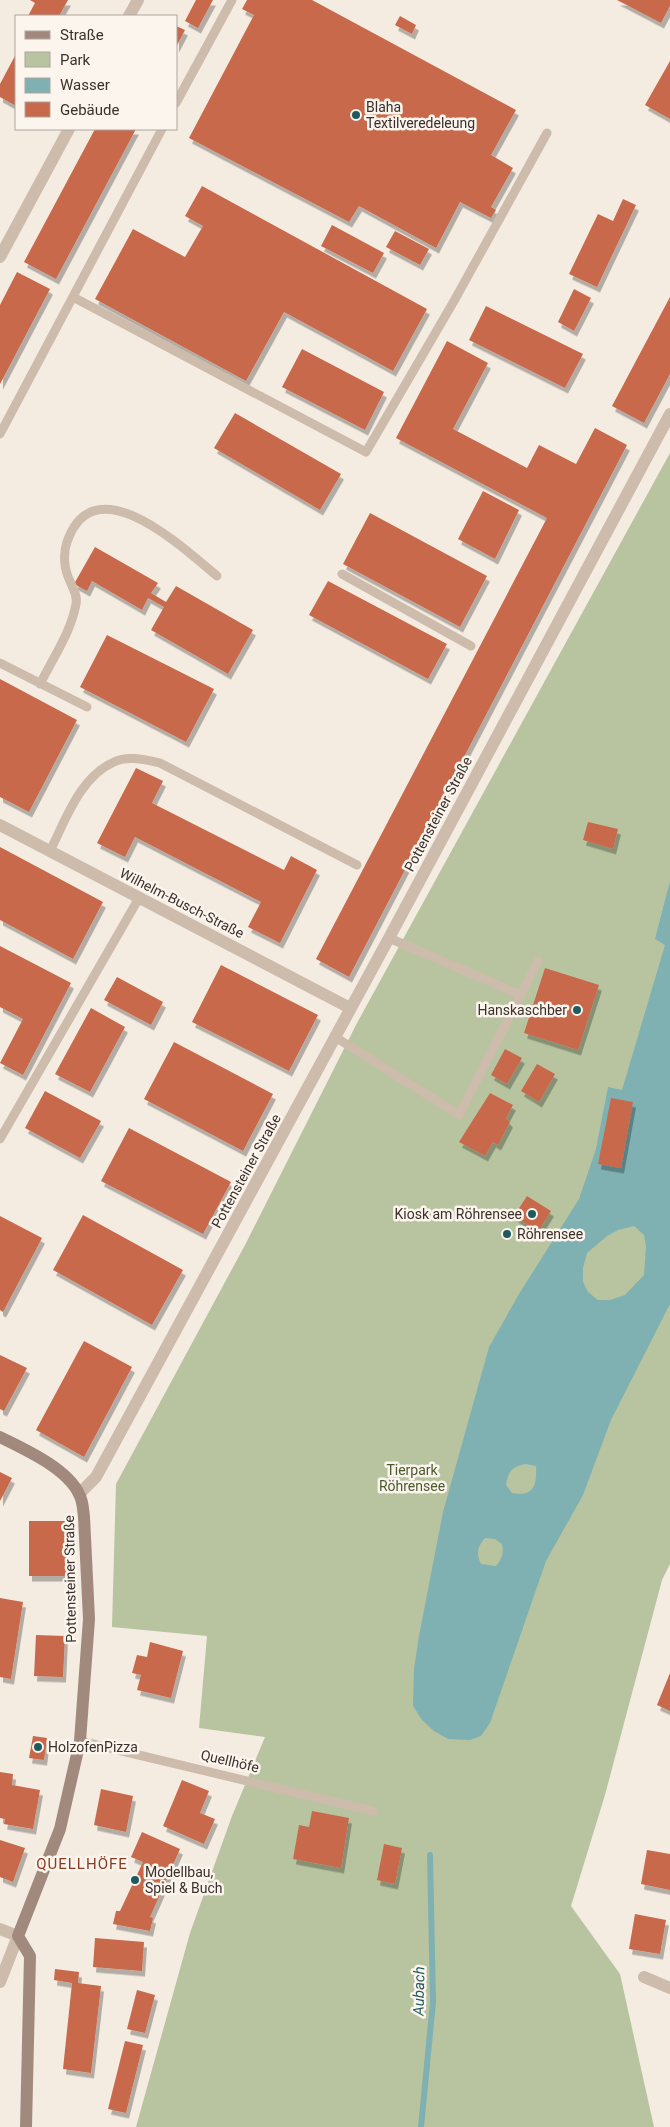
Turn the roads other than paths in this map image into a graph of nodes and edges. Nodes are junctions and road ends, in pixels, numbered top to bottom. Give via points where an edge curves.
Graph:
1 (138, 0) edge
2 (232, 0) edge
3 (130, 15) edge
4 (178, 99) edge
5 (68, 130) edge
6 (161, 130) edge
7 (547, 133) dead end
8 (0, 256) edge
9 (73, 297) junction
10 (670, 414) edge
11 (0, 434) edge
12 (342, 574) dead end
13 (217, 576) dead end
14 (471, 646) dead end
15 (0, 663) edge
16 (40, 684) junction
17 (87, 707) dead end
18 (0, 825) edge
19 (50, 851) junction
20 (357, 865) dead end
21 (140, 898) junction
22 (389, 938) junction
23 (538, 961) dead end
24 (521, 995) junction
25 (350, 1008) junction
26 (335, 1037) junction
27 (0, 1139) edge
28 (0, 1437) edge
29 (79, 1494) junction
30 (80, 1741) junction
31 (373, 1811) dead end
32 (0, 1929) edge
33 (18, 1936) junction
34 (644, 1977) dead end
35 (0, 1982) edge
36 (670, 1988) edge
37 (26, 2127) edge

1 - 3 street
2 - 4 lane
5 - 8 street
6 - 9 lane
7 - 9 lane via 366,452
9 - 11 lane
10 - 22 street, Pottensteiner Straße
12 - 14 lane
13 - 16 lane via 167,534 144,521 119,510 104,508 88,512 67,542 64,558 77,602 71,624
15 - 16 lane
16 - 17 lane
18 - 19 street, Wilhelm-Busch-Straße
19 - 20 lane via 90,778 115,761 136,758 160,763
19 - 21 street, Wilhelm-Busch-Straße
21 - 25 street, Wilhelm-Busch-Straße
21 - 27 lane
22 - 24 lane
22 - 25 street, Pottensteiner Straße
23 - 24 lane
24 - 26 lane via 459,1116
25 - 26 street, Pottensteiner Straße
26 - 29 street, Pottensteiner Straße via 96,1477
28 - 29 main road via 56,1469
29 - 30 main road, Pottensteiner Straße via 83,1504 89,1619
30 - 31 lane, Quellhöfe
30 - 33 main road, Pottensteiner Straße via 60,1829
32 - 33 street
33 - 35 street, Pottensteiner Straße
33 - 37 main road via 30,1956
34 - 36 street

